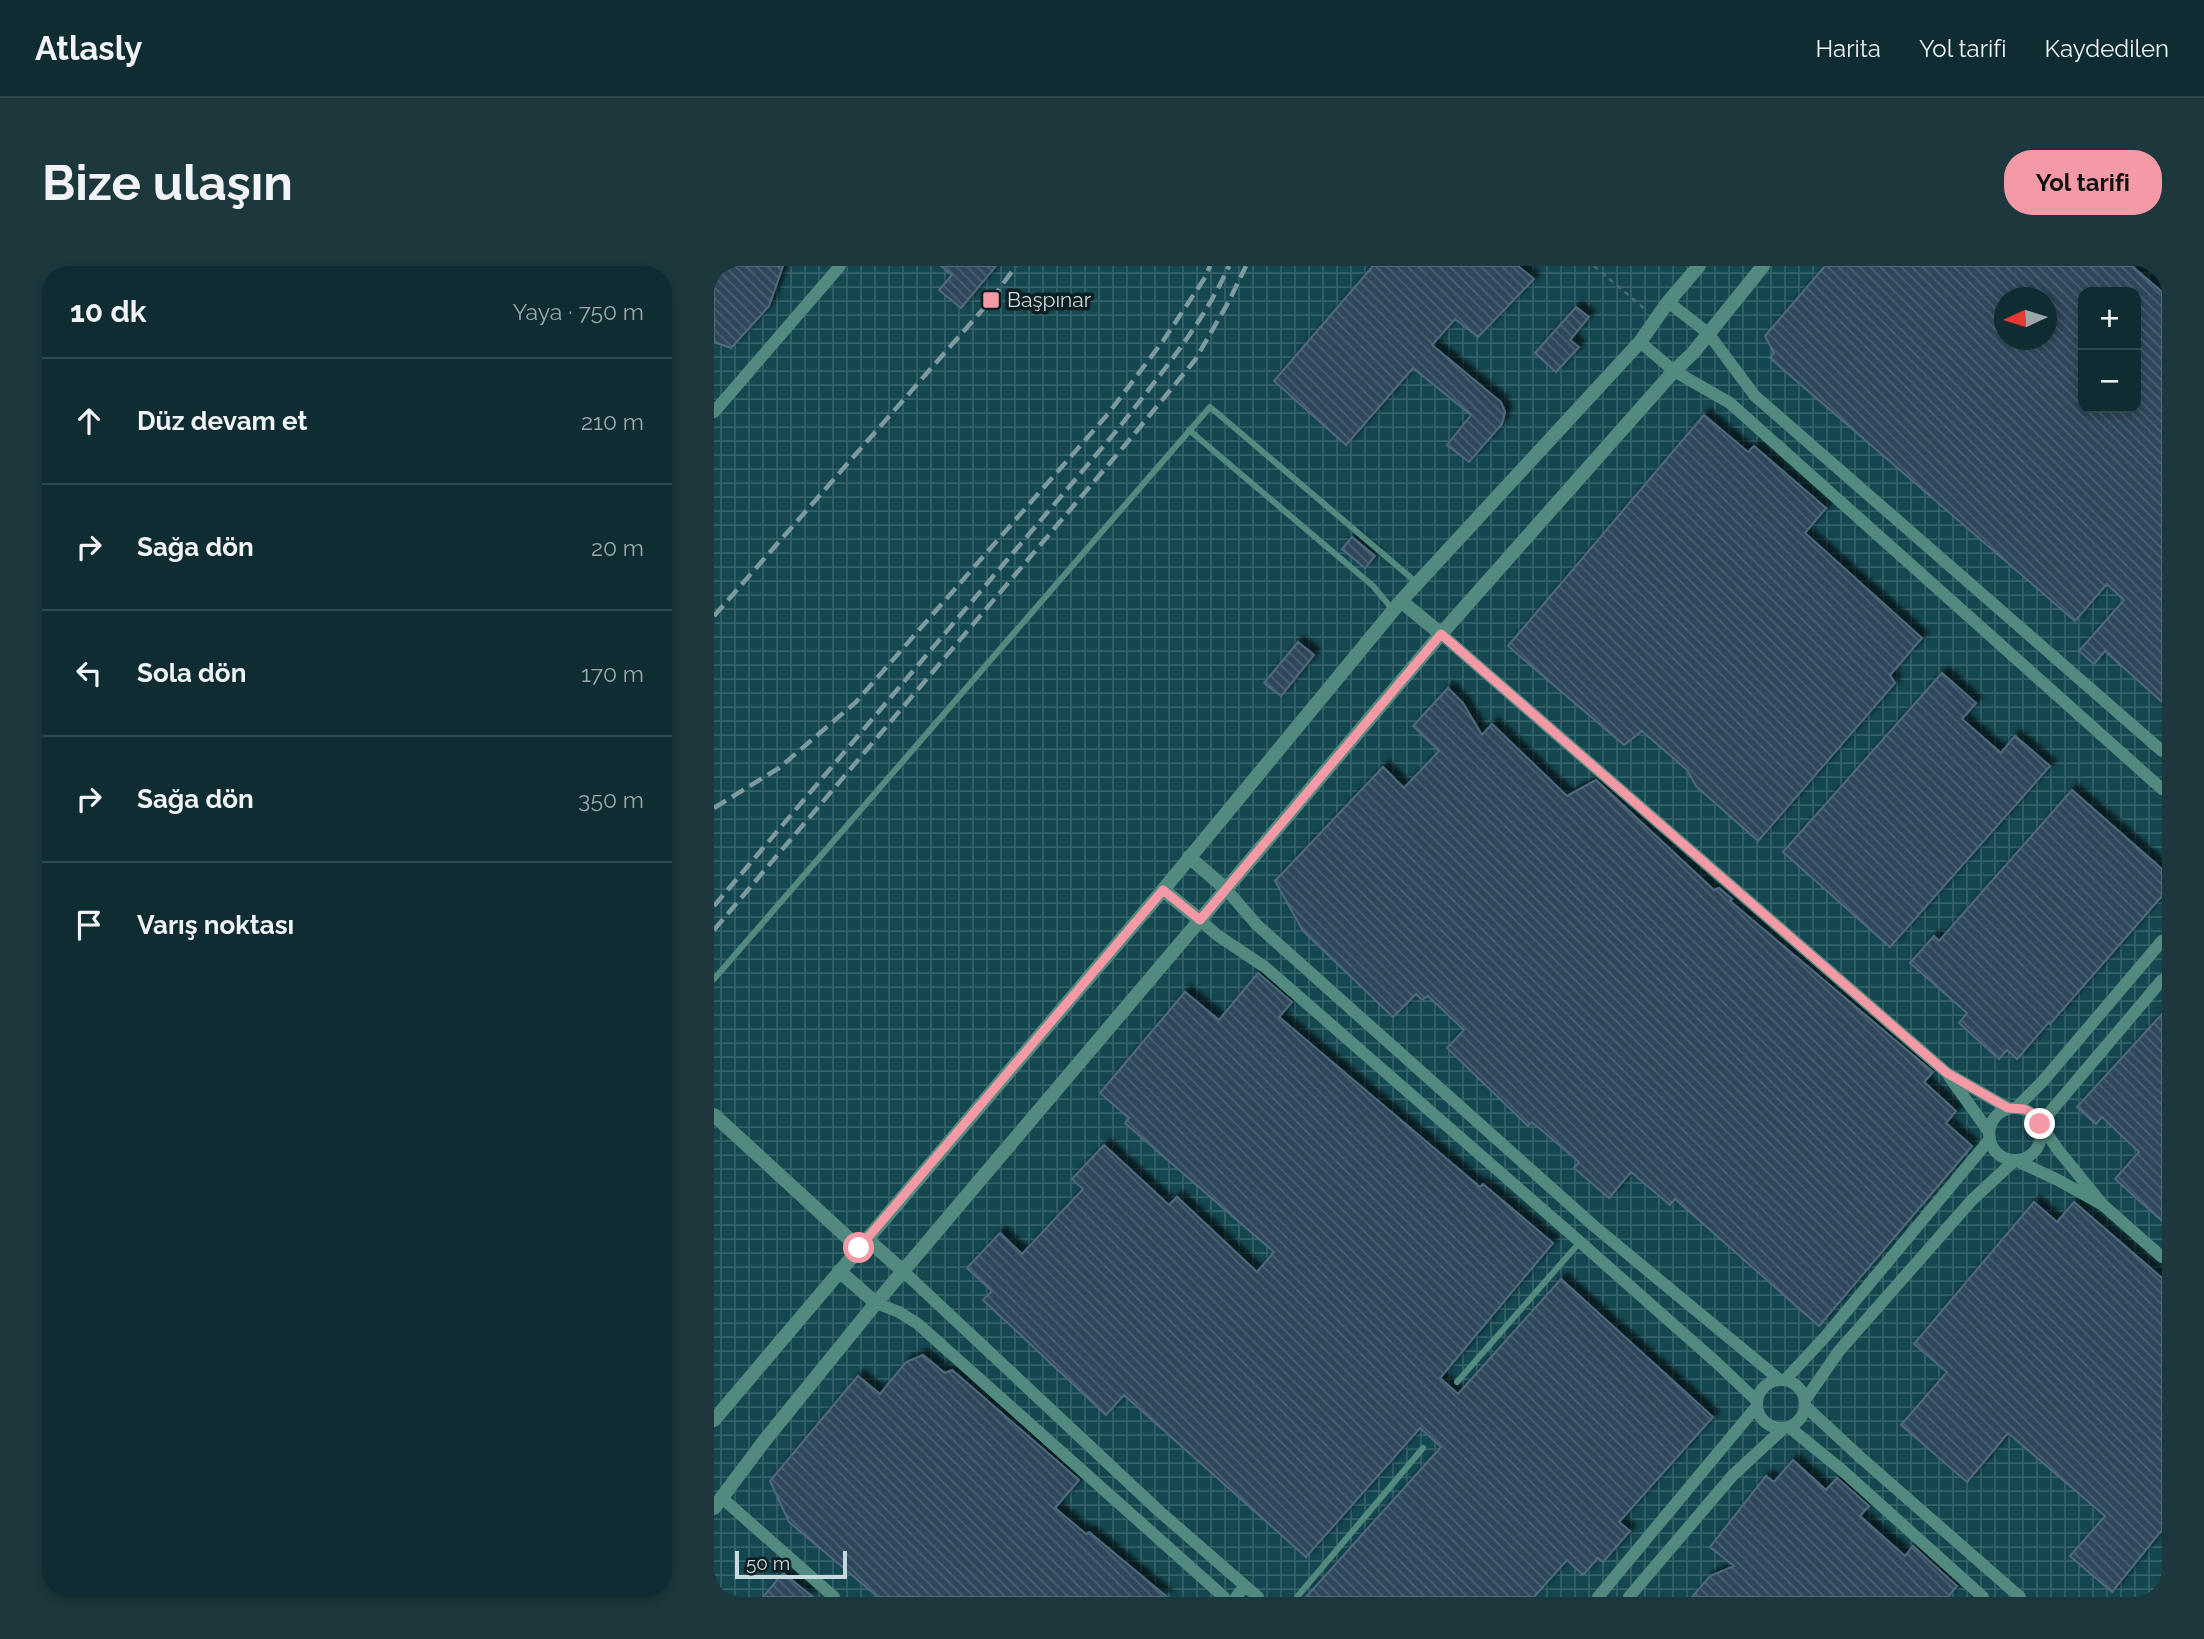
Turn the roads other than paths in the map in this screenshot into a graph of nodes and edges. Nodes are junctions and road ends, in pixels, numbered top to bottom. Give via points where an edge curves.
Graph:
1 (840, 266) edge
2 (1699, 266) edge
3 (1763, 266) edge
4 (1668, 302) junction
5 (1707, 333) junction
6 (1640, 342) junction
7 (1674, 371) junction
8 (714, 412) edge
9 (1189, 430) junction
10 (1418, 583) junction
11 (1397, 606) junction
12 (1441, 634) junction
13 (2162, 751) edge
14 (2162, 789) edge
15 (1189, 857) junction
16 (1226, 888) junction
17 (1163, 890) junction
18 (1200, 920) junction
19 (2162, 941) edge
20 (714, 979) edge
21 (2162, 980) edge
22 (1947, 1073) junction
23 (2013, 1108) junction
24 (714, 1115) edge
25 (2040, 1124) junction
26 (1989, 1135) junction
27 (2015, 1160) junction
28 (2104, 1205) junction
29 (1594, 1226) junction
30 (1580, 1242) junction
31 (863, 1243) junction
32 (2162, 1257) edge
33 (839, 1272) junction
34 (904, 1272) junction
35 (876, 1303) junction
36 (1783, 1380) junction
37 (1457, 1382) dead end
38 (1805, 1403) junction
39 (1757, 1404) junction
40 (714, 1420) edge
41 (1786, 1427) junction
42 (1423, 1448) dead end
43 (718, 1503) edge
44 (1159, 1511) junction
45 (1145, 1528) junction
46 (1955, 1539) junction
47 (1939, 1558) junction
48 (1245, 1586) junction
49 (834, 1597) edge
50 (1224, 1597) edge
51 (1236, 1597) edge
52 (1258, 1597) edge
53 (1297, 1597) edge
54 (1598, 1597) edge
55 (1629, 1597) edge
56 (1983, 1597) edge
57 (2020, 1597) edge

1 - 8 street
2 - 4 street
3 - 5 street
4 - 5 street
4 - 6 street
5 - 7 street
5 - 13 street via 1755,396
6 - 7 street
6 - 10 street
7 - 12 street
7 - 14 street via 1730,403
9 - 10 lane via 1210,407
9 - 11 lane
9 - 20 lane
10 - 11 street
11 - 12 street
11 - 15 street
12 - 16 street
12 - 22 street
15 - 16 street
15 - 17 street
16 - 18 street
16 - 29 street via 1257,925
17 - 18 street
17 - 31 street
18 - 30 street via 1265,967
18 - 34 street
19 - 23 street via 2043,1081
21 - 25 street
22 - 23 street
22 - 26 street
23 - 25 street via 2032,1113
23 - 26 street via 1994,1118
24 - 31 street
25 - 27 street via 2035,1151
25 - 28 street
26 - 27 street via 1995,1151
26 - 36 street via 1825,1337
27 - 28 street
27 - 38 street via 1963,1210 1839,1352
28 - 32 street
29 - 30 street
29 - 36 street
30 - 37 lane
30 - 39 street
31 - 33 street
31 - 34 street
33 - 35 street
33 - 40 street
34 - 35 street
34 - 44 street
35 - 43 street
35 - 45 street via 918,1324
36 - 38 street via 1798,1387
36 - 39 street via 1762,1389
38 - 41 street via 1802,1417
38 - 46 street
39 - 41 street via 1769,1425
39 - 54 street
41 - 47 street via 1843,1471
41 - 55 street via 1733,1475
42 - 53 lane
43 - 49 street
44 - 45 street
44 - 48 street
45 - 50 street
46 - 47 street
46 - 57 street
47 - 56 street
48 - 51 street
48 - 52 street

